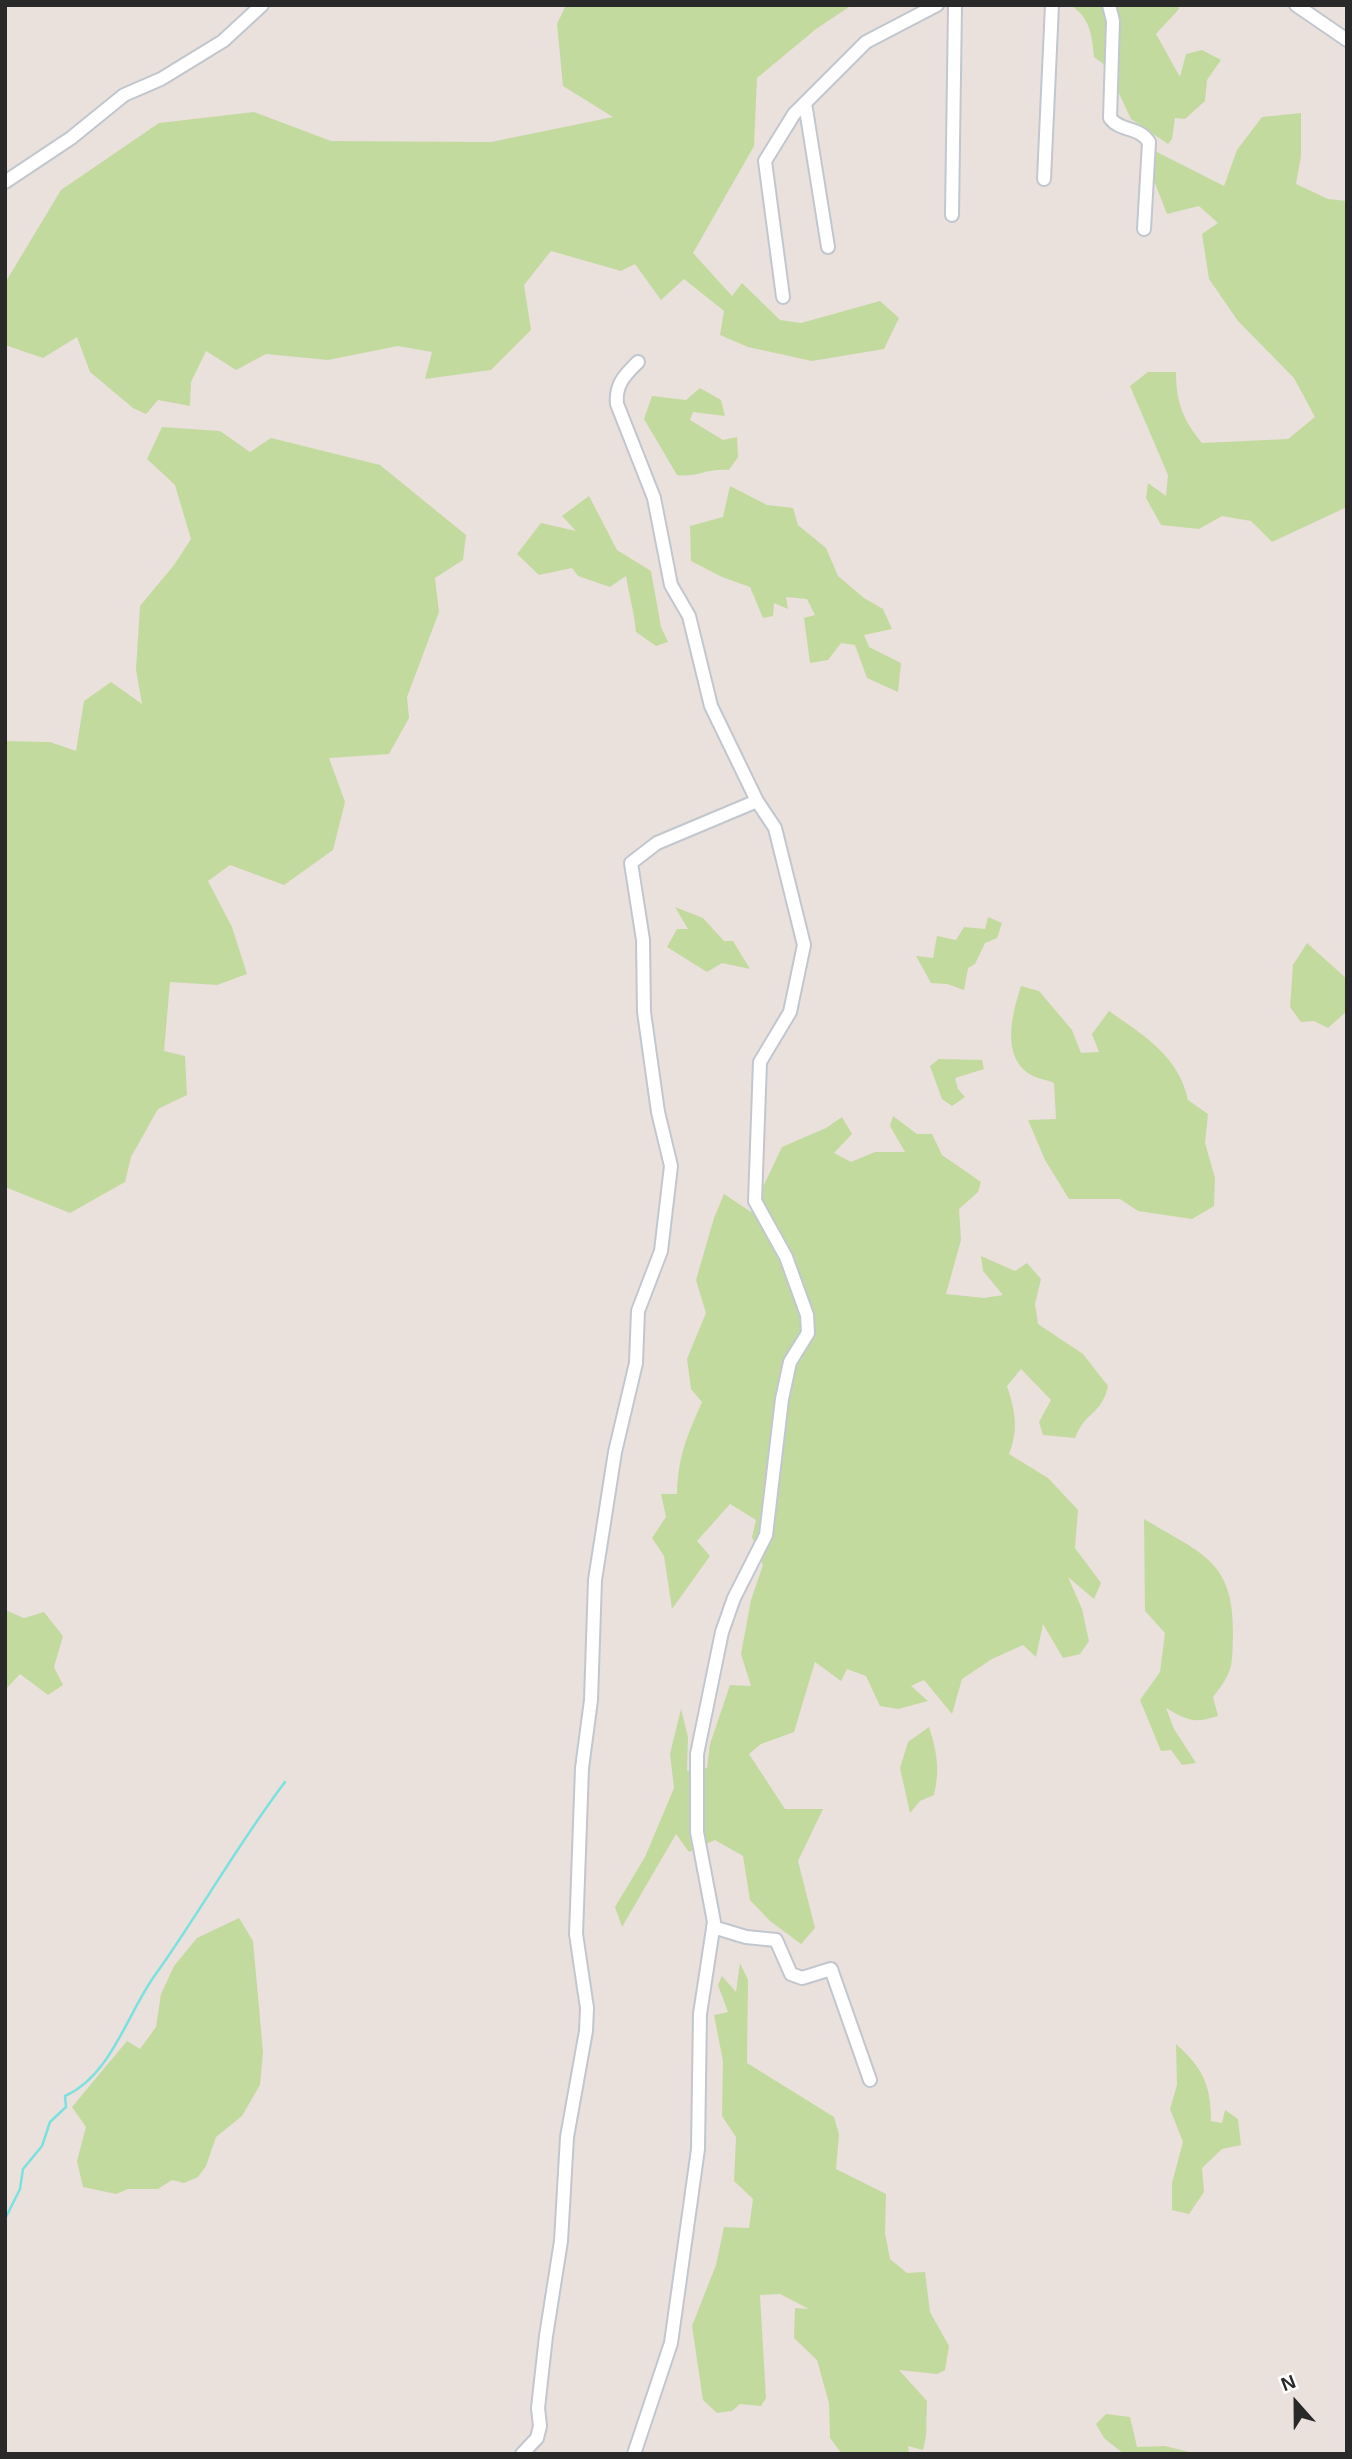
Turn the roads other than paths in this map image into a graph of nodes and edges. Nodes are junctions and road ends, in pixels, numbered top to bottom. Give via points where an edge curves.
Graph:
1 (262, 5) edge
2 (937, 5) edge
3 (955, 5) edge
4 (1052, 5) edge
5 (1109, 5) edge
6 (1296, 5) edge
7 (1347, 40) edge
8 (805, 103) junction
9 (1044, 179) dead end
10 (5, 182) edge
11 (953, 215) dead end
12 (1144, 229) dead end
13 (828, 247) dead end
14 (783, 297) dead end
15 (638, 362) dead end
16 (757, 802) junction
17 (713, 1927) junction
18 (870, 2080) dead end
19 (522, 2454) edge
20 (634, 2454) edge

1 - 10 street via 223,41 161,79 124,95
2 - 8 street via 866,42
3 - 11 street
4 - 9 street
5 - 12 street via 1113,21 1110,118 1139,130 1149,142
6 - 7 street
8 - 13 street
8 - 14 street via 765,161
15 - 16 street via 620,381 617,404 653,498 671,585 689,616 711,706
16 - 17 street via 775,828 804,945 790,1012 760,1062 755,1201 786,1257 807,1315 808,1333 790,1362 782,1399 766,1535 722,1632 697,1754 696,1832
16 - 19 street via 657,843 631,863 643,940 646,1025 671,1166 661,1251 638,1311 636,1363 615,1452 595,1580 576,1934 586,2031 567,2137 561,2241 546,2336 540,2426 537,2438
17 - 18 street via 776,1940 791,1974 802,1978 831,1969
17 - 20 street via 700,2014 698,2149 683,2273 671,2343

